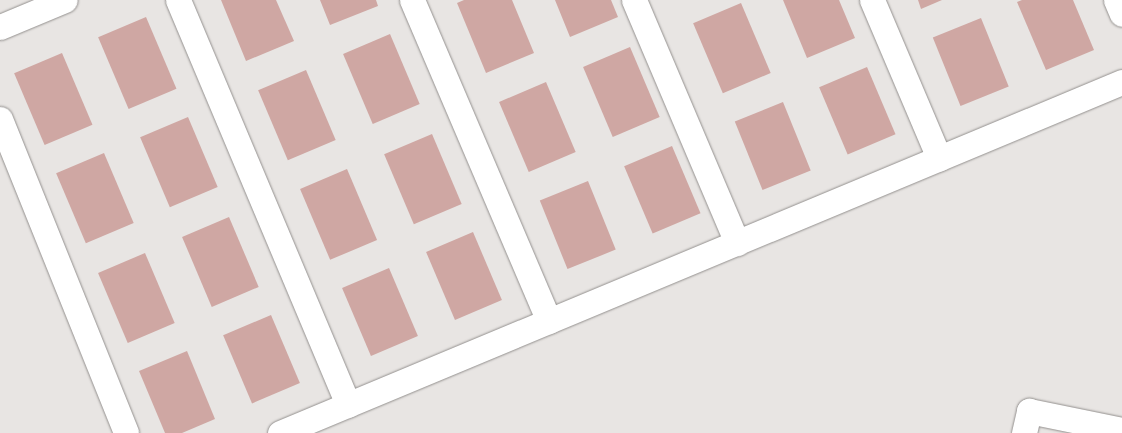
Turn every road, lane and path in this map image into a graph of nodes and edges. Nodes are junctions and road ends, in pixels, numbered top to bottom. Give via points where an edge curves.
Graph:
1 (65, 0) edge
2 (178, 0) edge
3 (412, 0) edge
4 (634, 0) edge
5 (872, 0) edge
6 (1116, 0) edge
7 (1122, 14) edge
8 (0, 27) edge
9 (1122, 82) edge
10 (0, 119) edge
11 (939, 158) junction
12 (737, 243) junction
13 (549, 321) junction
14 (348, 405) junction
15 (1122, 430) edge
16 (126, 433) edge
17 (280, 433) edge
18 (1024, 433) edge

1 - 8 street
2 - 14 street
3 - 13 street
4 - 12 street
5 - 11 street
6 - 7 street
9 - 11 street
10 - 16 street
11 - 12 street
12 - 13 street
13 - 14 street
14 - 17 street
15 - 18 street via 1029,411

